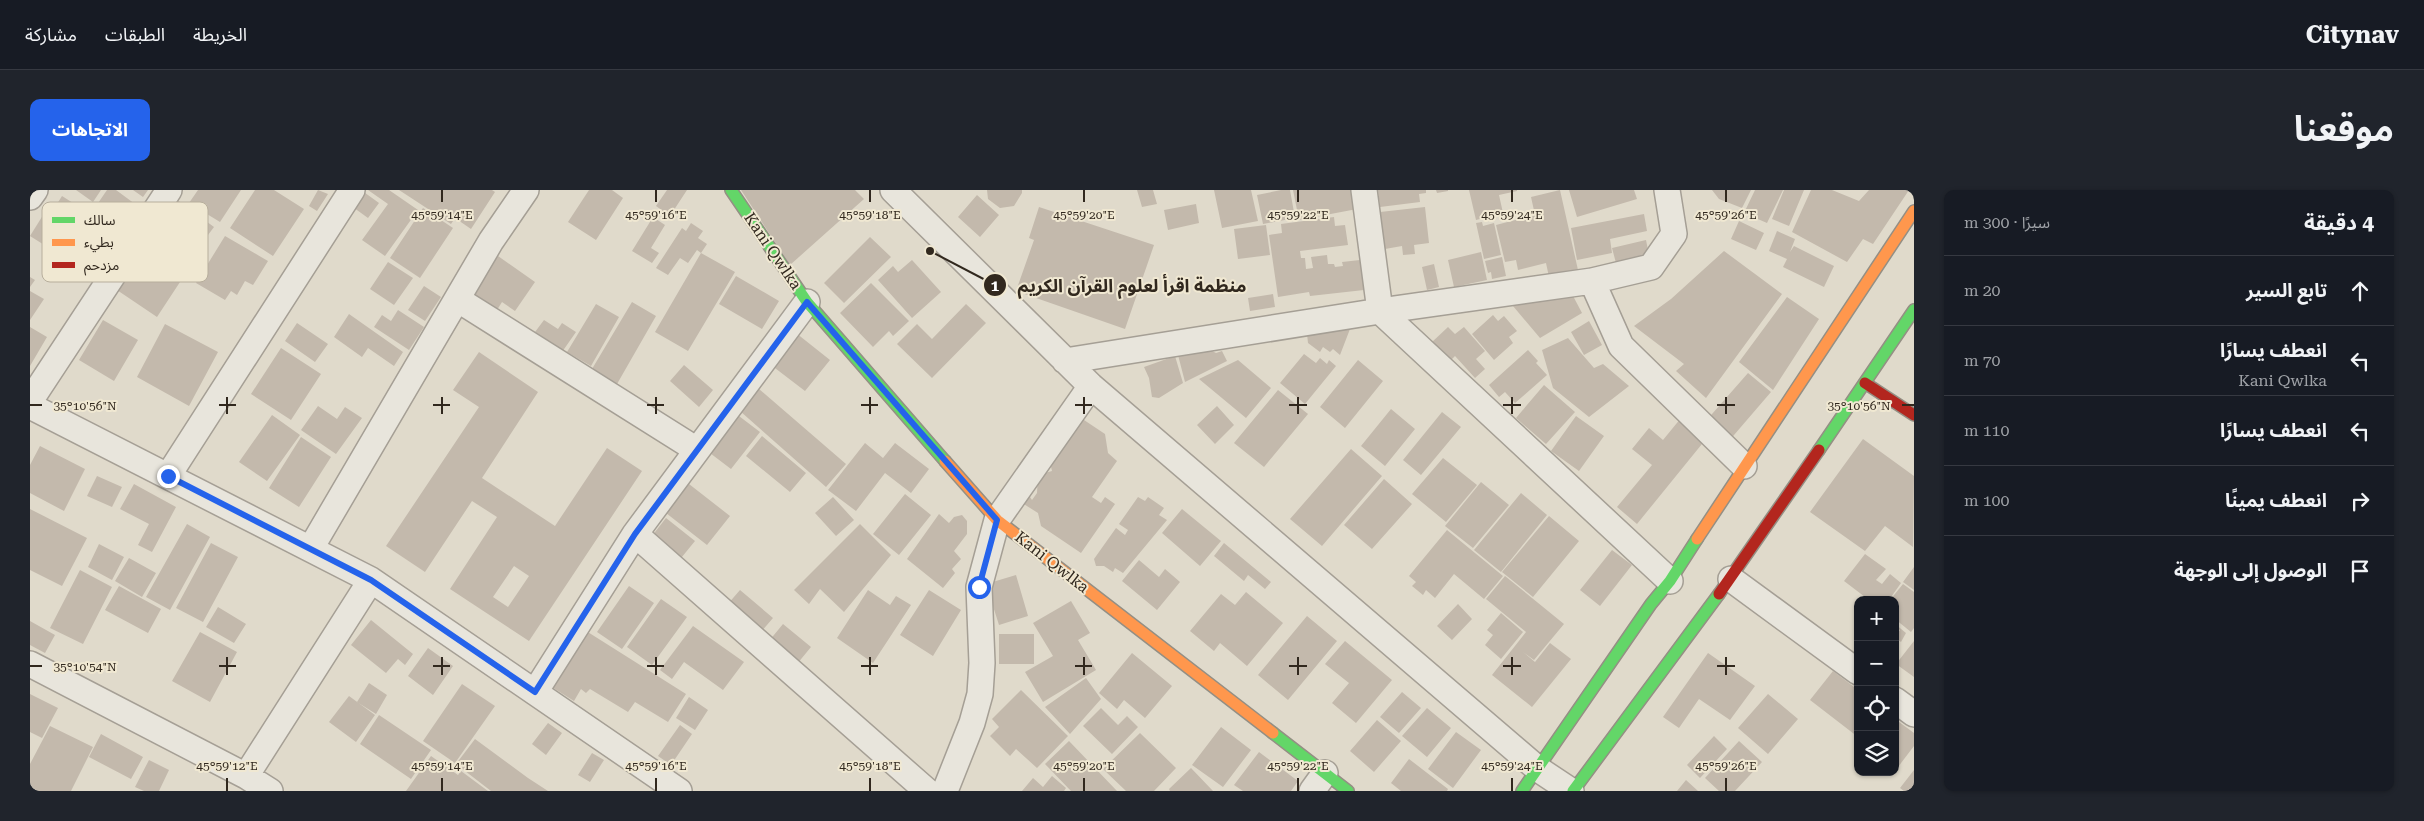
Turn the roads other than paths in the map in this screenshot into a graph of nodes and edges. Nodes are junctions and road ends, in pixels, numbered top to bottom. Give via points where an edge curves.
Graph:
1 (34, 190) edge
2 (169, 190) edge
3 (352, 190) edge
4 (526, 190) edge
5 (732, 190) edge
6 (893, 190) edge
7 (1364, 190) edge
8 (1667, 190) edge
9 (30, 197) edge
10 (161, 202) edge
11 (1914, 211) edge
12 (1592, 281) junction
13 (108, 282) edge
14 (457, 299) junction
15 (807, 302) junction
16 (1914, 310) edge
17 (1380, 311) junction
18 (1065, 361) junction
19 (1865, 384) junction
20 (1091, 386) junction
21 (30, 401) edge
22 (30, 406) edge
23 (1914, 415) edge
24 (697, 450) junction
25 (1744, 466) junction
26 (168, 476) junction
27 (997, 520) junction
28 (635, 534) junction
29 (311, 548) junction
30 (1731, 579) junction
31 (371, 580) junction
32 (1670, 582) junction
33 (30, 664) edge
34 (1854, 669) edge
35 (535, 692) junction
36 (1899, 703) edge
37 (1914, 714) edge
38 (1538, 769) junction
39 (246, 776) junction
40 (1319, 782) edge
41 (270, 791) edge
42 (679, 791) edge
43 (927, 791) edge
44 (945, 791) edge
45 (1348, 791) edge
46 (1522, 791) edge
47 (1572, 791) edge

1 - 9 street
2 - 10 street
3 - 26 street
4 - 14 street
5 - 15 main road, Kani Qwlka
6 - 18 street
7 - 17 street
8 - 12 street via 1674,234 1651,267
11 - 25 main road
12 - 17 street
12 - 25 street via 1620,346
13 - 21 street
14 - 24 street
14 - 29 street
15 - 24 street
15 - 27 main road, Kani Qwlka
16 - 19 main road
17 - 18 street
17 - 32 street
18 - 20 street
19 - 23 main road
19 - 30 main road
20 - 27 street
20 - 38 street
22 - 26 street
24 - 28 street
25 - 32 main road
26 - 29 street
27 - 40 main road, Kani Qwlka
27 - 44 street via 979,587 980,694
28 - 35 street
28 - 43 street
29 - 31 street
30 - 34 street
30 - 47 main road
31 - 35 street
31 - 39 street
32 - 38 main road via 1651,604
33 - 39 street
35 - 42 street
36 - 37 street
38 - 46 main road
38 - 47 street
39 - 41 street
40 - 45 main road, Kani Qwlka

